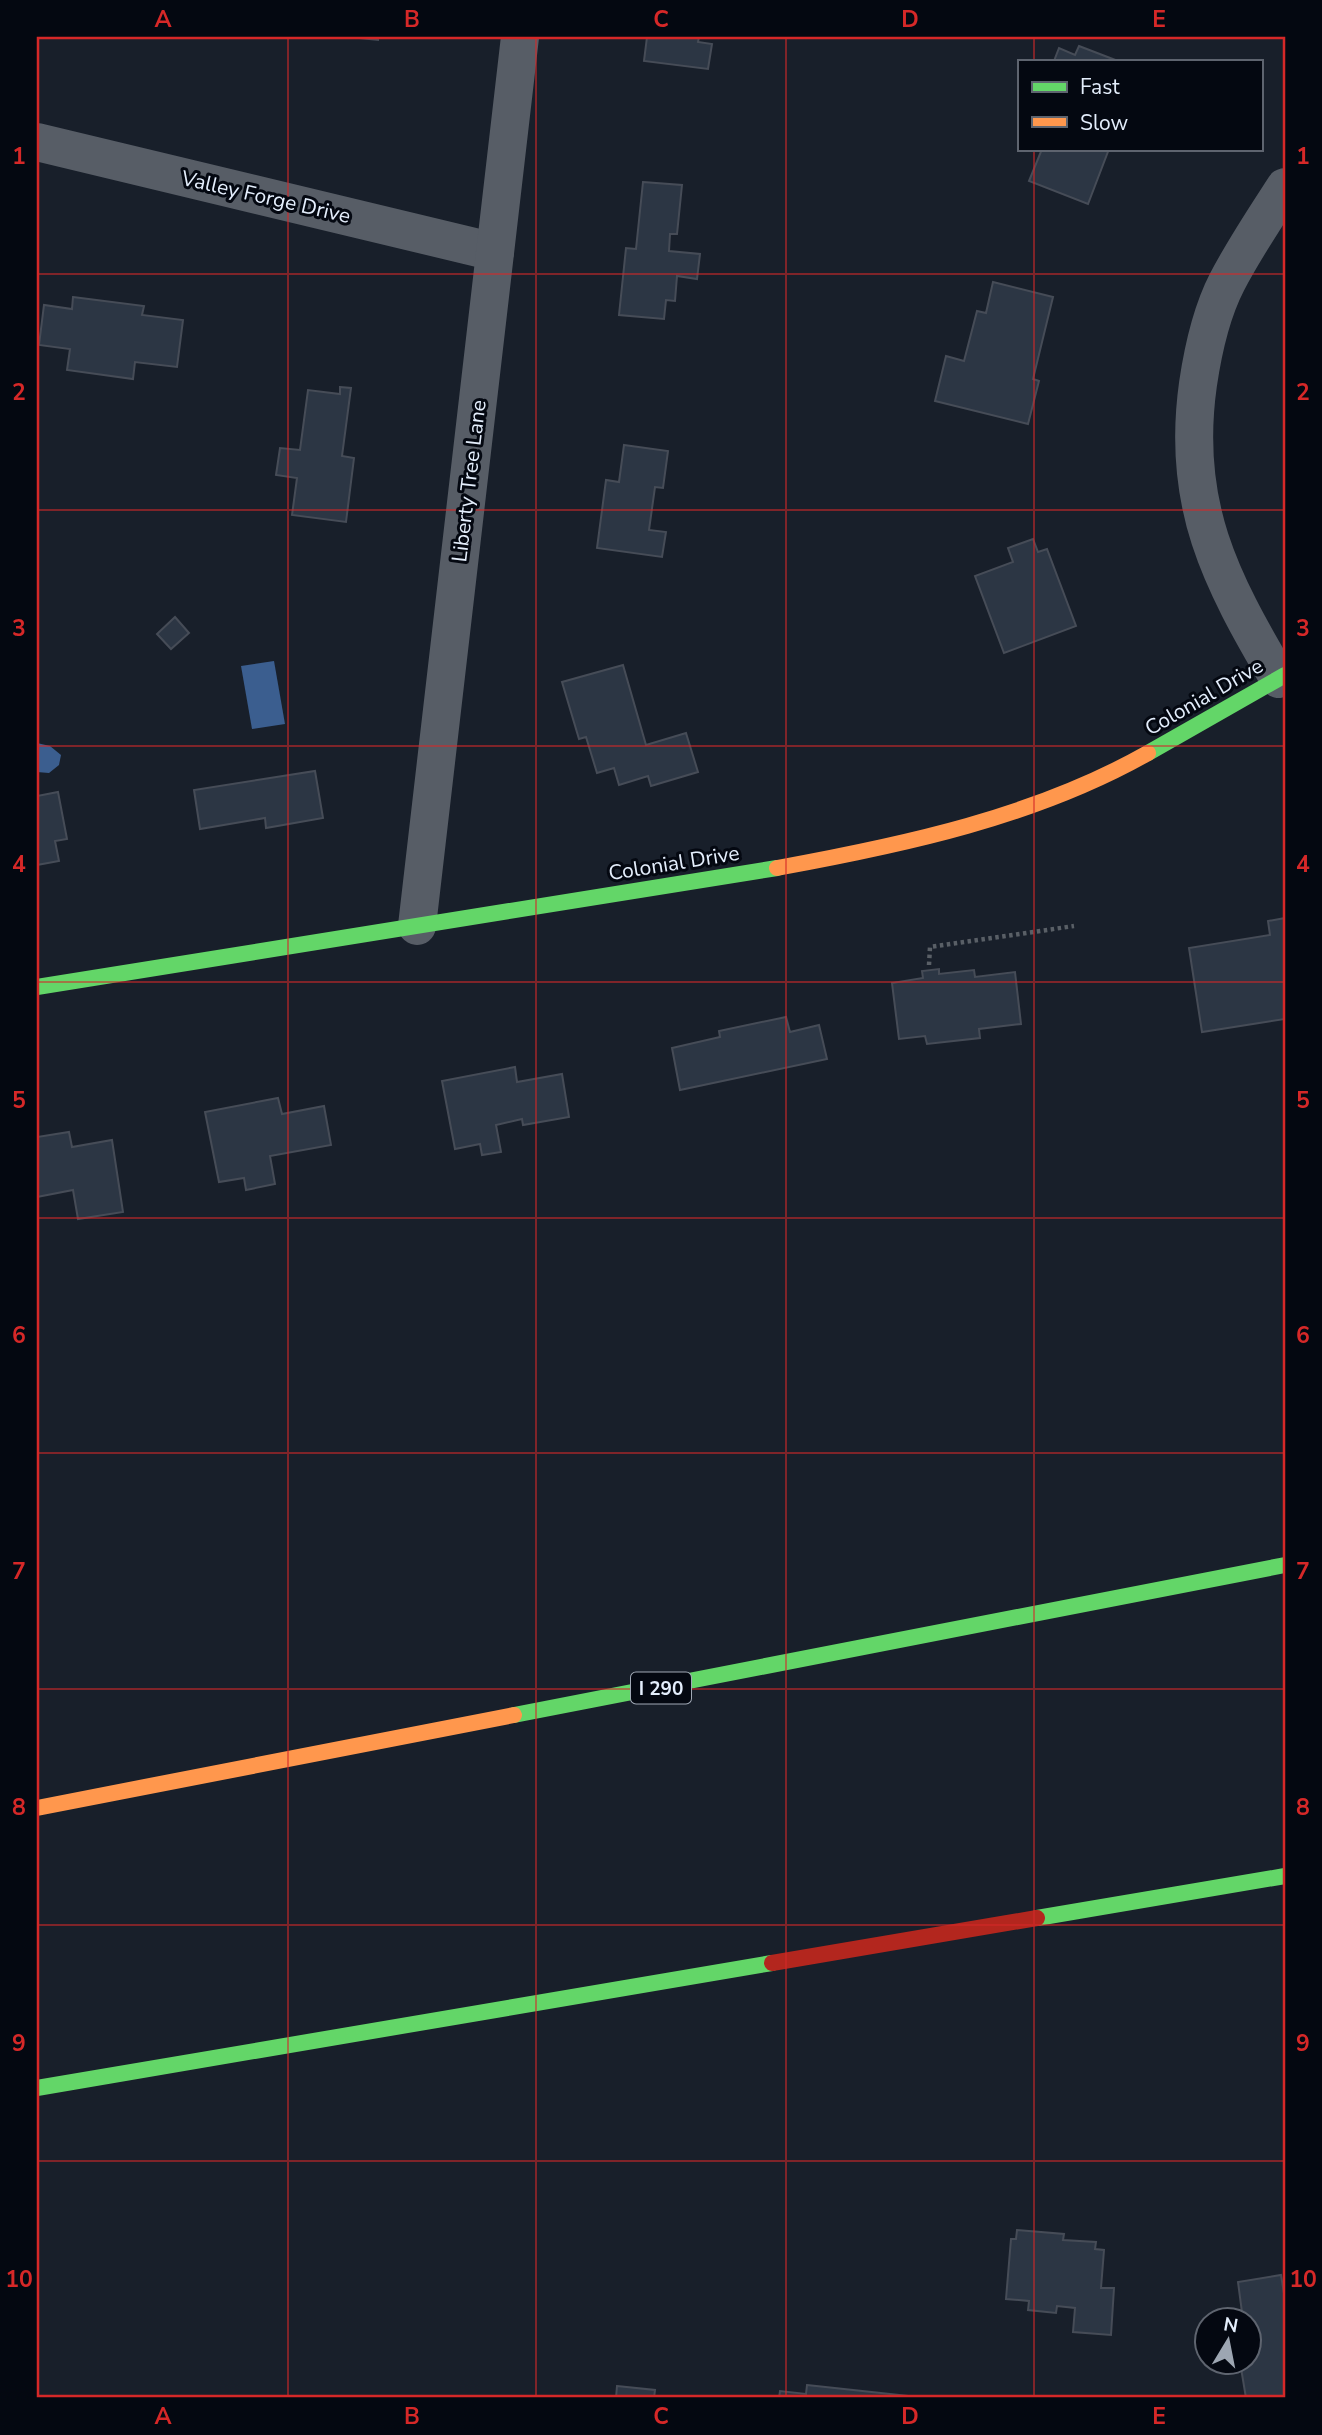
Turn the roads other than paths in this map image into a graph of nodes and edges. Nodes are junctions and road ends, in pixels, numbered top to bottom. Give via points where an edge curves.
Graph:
1 (520, 37) edge
2 (37, 142) edge
3 (1285, 187) edge
4 (495, 252) junction
5 (1282, 677) edge
6 (417, 926) junction
7 (37, 987) edge
8 (1285, 1565) edge
9 (37, 1808) edge
10 (1285, 1876) edge
11 (37, 2088) edge

1 - 4 street, Liberty Tree Lane
2 - 4 street, Valley Forge Drive
3 - 5 street via 1226,284 1212,321 1201,364 1193,444 1205,527 1219,568 1241,614
4 - 6 street, Liberty Tree Lane
5 - 6 main road, Colonial Drive via 1109,775 982,821 779,868
6 - 7 main road, Colonial Drive
8 - 9 main road, I 290
10 - 11 main road

